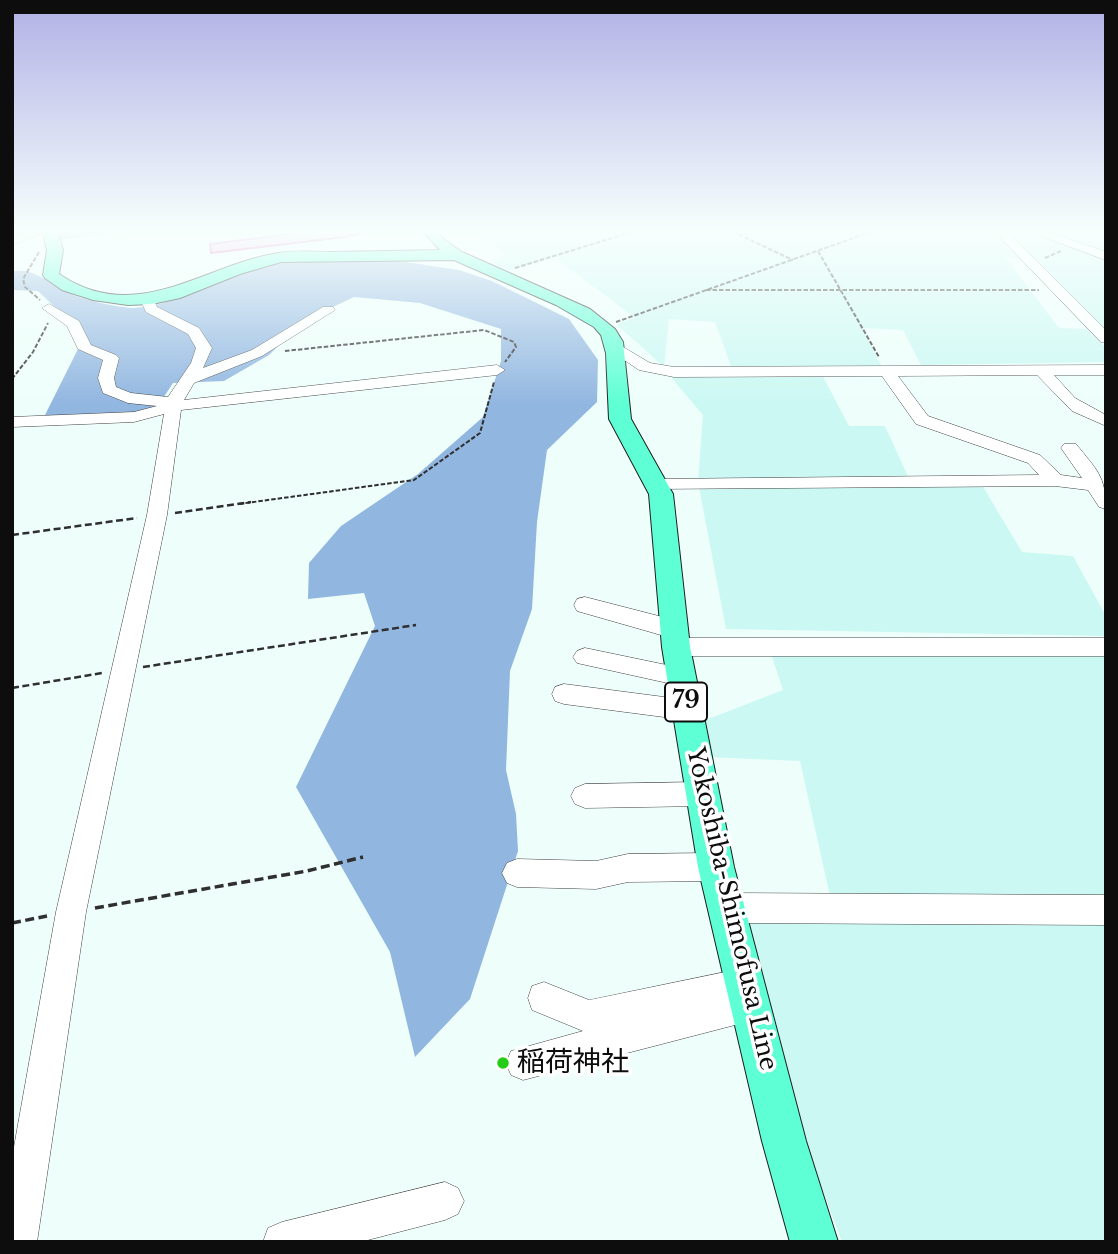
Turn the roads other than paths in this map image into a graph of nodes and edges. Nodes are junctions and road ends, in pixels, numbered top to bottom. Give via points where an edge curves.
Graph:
1 (69, 288) edge
2 (198, 288) edge
3 (529, 288) edge
4 (1056, 288) edge
5 (148, 301) junction
6 (50, 308) dead end
7 (328, 310) dead end
8 (608, 337) junction
9 (1106, 339) edge
10 (497, 370) dead end
11 (1106, 370) edge
12 (1042, 371) junction
13 (887, 372) junction
14 (187, 380) junction
15 (174, 405) junction
16 (1106, 421) edge
17 (12, 422) edge
18 (1070, 448) dead end
19 (1055, 480) junction
20 (658, 485) junction
21 (1101, 488) edge
22 (585, 606) dead end
23 (675, 637) junction
24 (1106, 647) edge
25 (585, 657) dead end
26 (681, 677) junction
27 (564, 694) dead end
28 (687, 710) junction
29 (703, 794) junction
30 (585, 796) dead end
31 (716, 867) junction
32 (517, 873) dead end
33 (726, 908) junction
34 (1106, 910) edge
35 (748, 995) junction
36 (544, 998) dead end
37 (523, 1063) dead end
38 (446, 1201) dead end
39 (17, 1242) edge
40 (282, 1242) edge
41 (814, 1242) edge

1 - 5 main road
2 - 5 main road
3 - 8 main road via 569,306
4 - 9 street
5 - 14 street via 150,309 194,331 204,348 201,363
6 - 15 street via 74,324 83,348 111,358 106,378 109,390 128,398
7 - 14 street via 257,354
8 - 13 street via 645,367 674,372
8 - 20 main road, Yokoshiba-Shimofusa Line / 79 via 620,418
10 - 15 street
11 - 12 street
12 - 13 street
12 - 16 street via 1063,398
13 - 19 street via 922,420 1034,459
14 - 15 street
15 - 17 street via 134,417
15 - 39 street via 157,515 71,912
18 - 21 street
19 - 20 street
19 - 21 street
20 - 23 main road, Yokoshiba-Shimofusa Line / 79
22 - 23 street via 661,627
23 - 24 street
23 - 26 main road, Yokoshiba-Shimofusa Line / 79
25 - 26 street
26 - 28 main road, Yokoshiba-Shimofusa Line / 79
27 - 28 street
28 - 29 main road, Yokoshiba-Shimofusa Line / 79
29 - 30 street
29 - 31 main road, Yokoshiba-Shimofusa Line / 79
31 - 32 street via 628,868 596,875
31 - 33 main road, Yokoshiba-Shimofusa Line / 79
33 - 34 street
33 - 35 main road, Yokoshiba-Shimofusa Line / 79
35 - 36 street via 589,1017
35 - 37 street
35 - 41 main road, Yokoshiba-Shimofusa Line / 79
38 - 40 street

